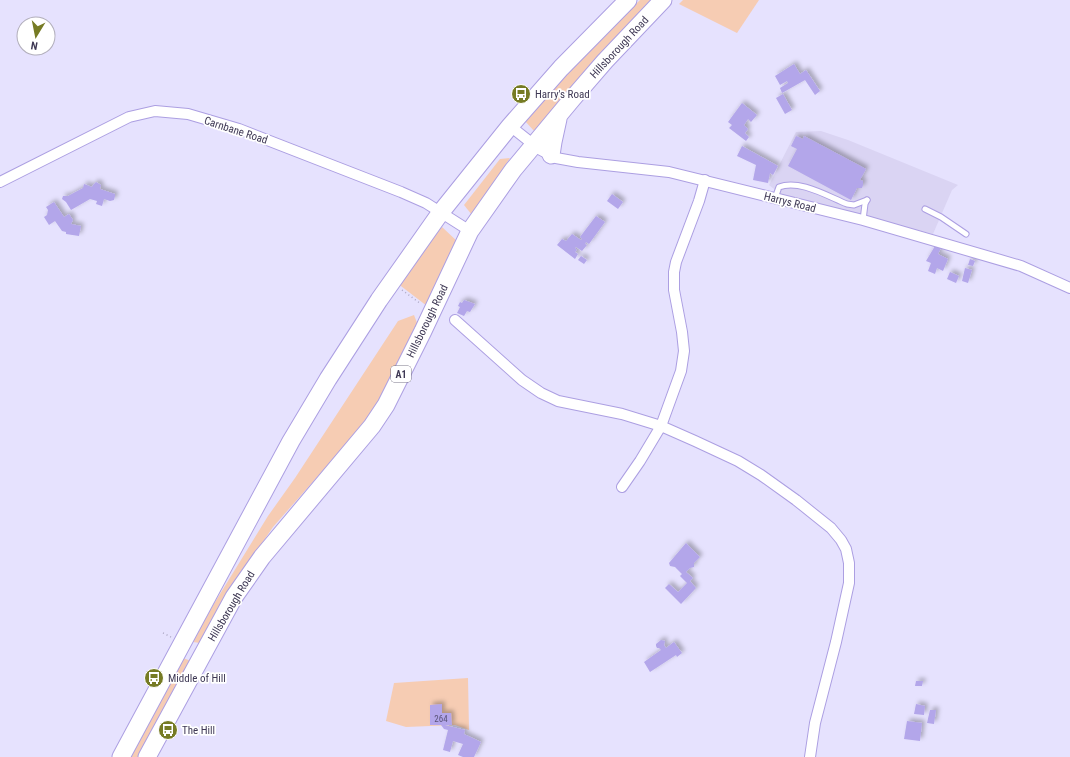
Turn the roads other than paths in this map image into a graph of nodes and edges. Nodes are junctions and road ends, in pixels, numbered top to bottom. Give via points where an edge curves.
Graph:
1 (628, 0) edge
2 (663, 0) edge
3 (559, 115) junction
4 (510, 126) junction
5 (534, 145) junction
6 (551, 155) junction
7 (705, 180) junction
8 (0, 182) edge
9 (775, 198) junction
10 (925, 209) dead end
11 (441, 212) junction
12 (863, 220) junction
13 (470, 231) junction
14 (966, 234) dead end
15 (1070, 288) edge
16 (455, 320) dead end
17 (661, 426) junction
18 (622, 487) dead end
19 (121, 757) edge
20 (147, 757) edge
21 (810, 757) edge

1 - 4 highway via 561,68
2 - 3 highway, Hillsborough Road / A1 via 605,61
3 - 5 highway, Hillsborough Road / A1
3 - 6 highway
4 - 5 street, Harrys Road
4 - 11 highway
5 - 6 street, Harrys Road
5 - 13 highway, Hillsborough Road / A1
6 - 7 street, Harrys Road via 578,162 668,172
7 - 9 street, Harrys Road
7 - 17 street via 674,272 674,290 684,351 681,372
8 - 11 street, Carnbane Road via 129,117 155,111 188,114 239,129 401,192
9 - 12 street, Harrys Road
9 - 12 lane via 779,187 785,184 800,185 847,204 854,205 866,200
10 - 14 lane
11 - 13 street, Carnbane Road
11 - 19 highway via 353,338 291,442
12 - 15 street, Harrys Road via 1021,266
13 - 20 highway, Hillsborough Road / A1 via 386,405 372,426 262,556 234,597
16 - 17 street via 522,380 541,393 558,401 622,414
17 - 18 street
17 - 21 street via 738,461 761,475 831,528 846,549 849,583 815,723

